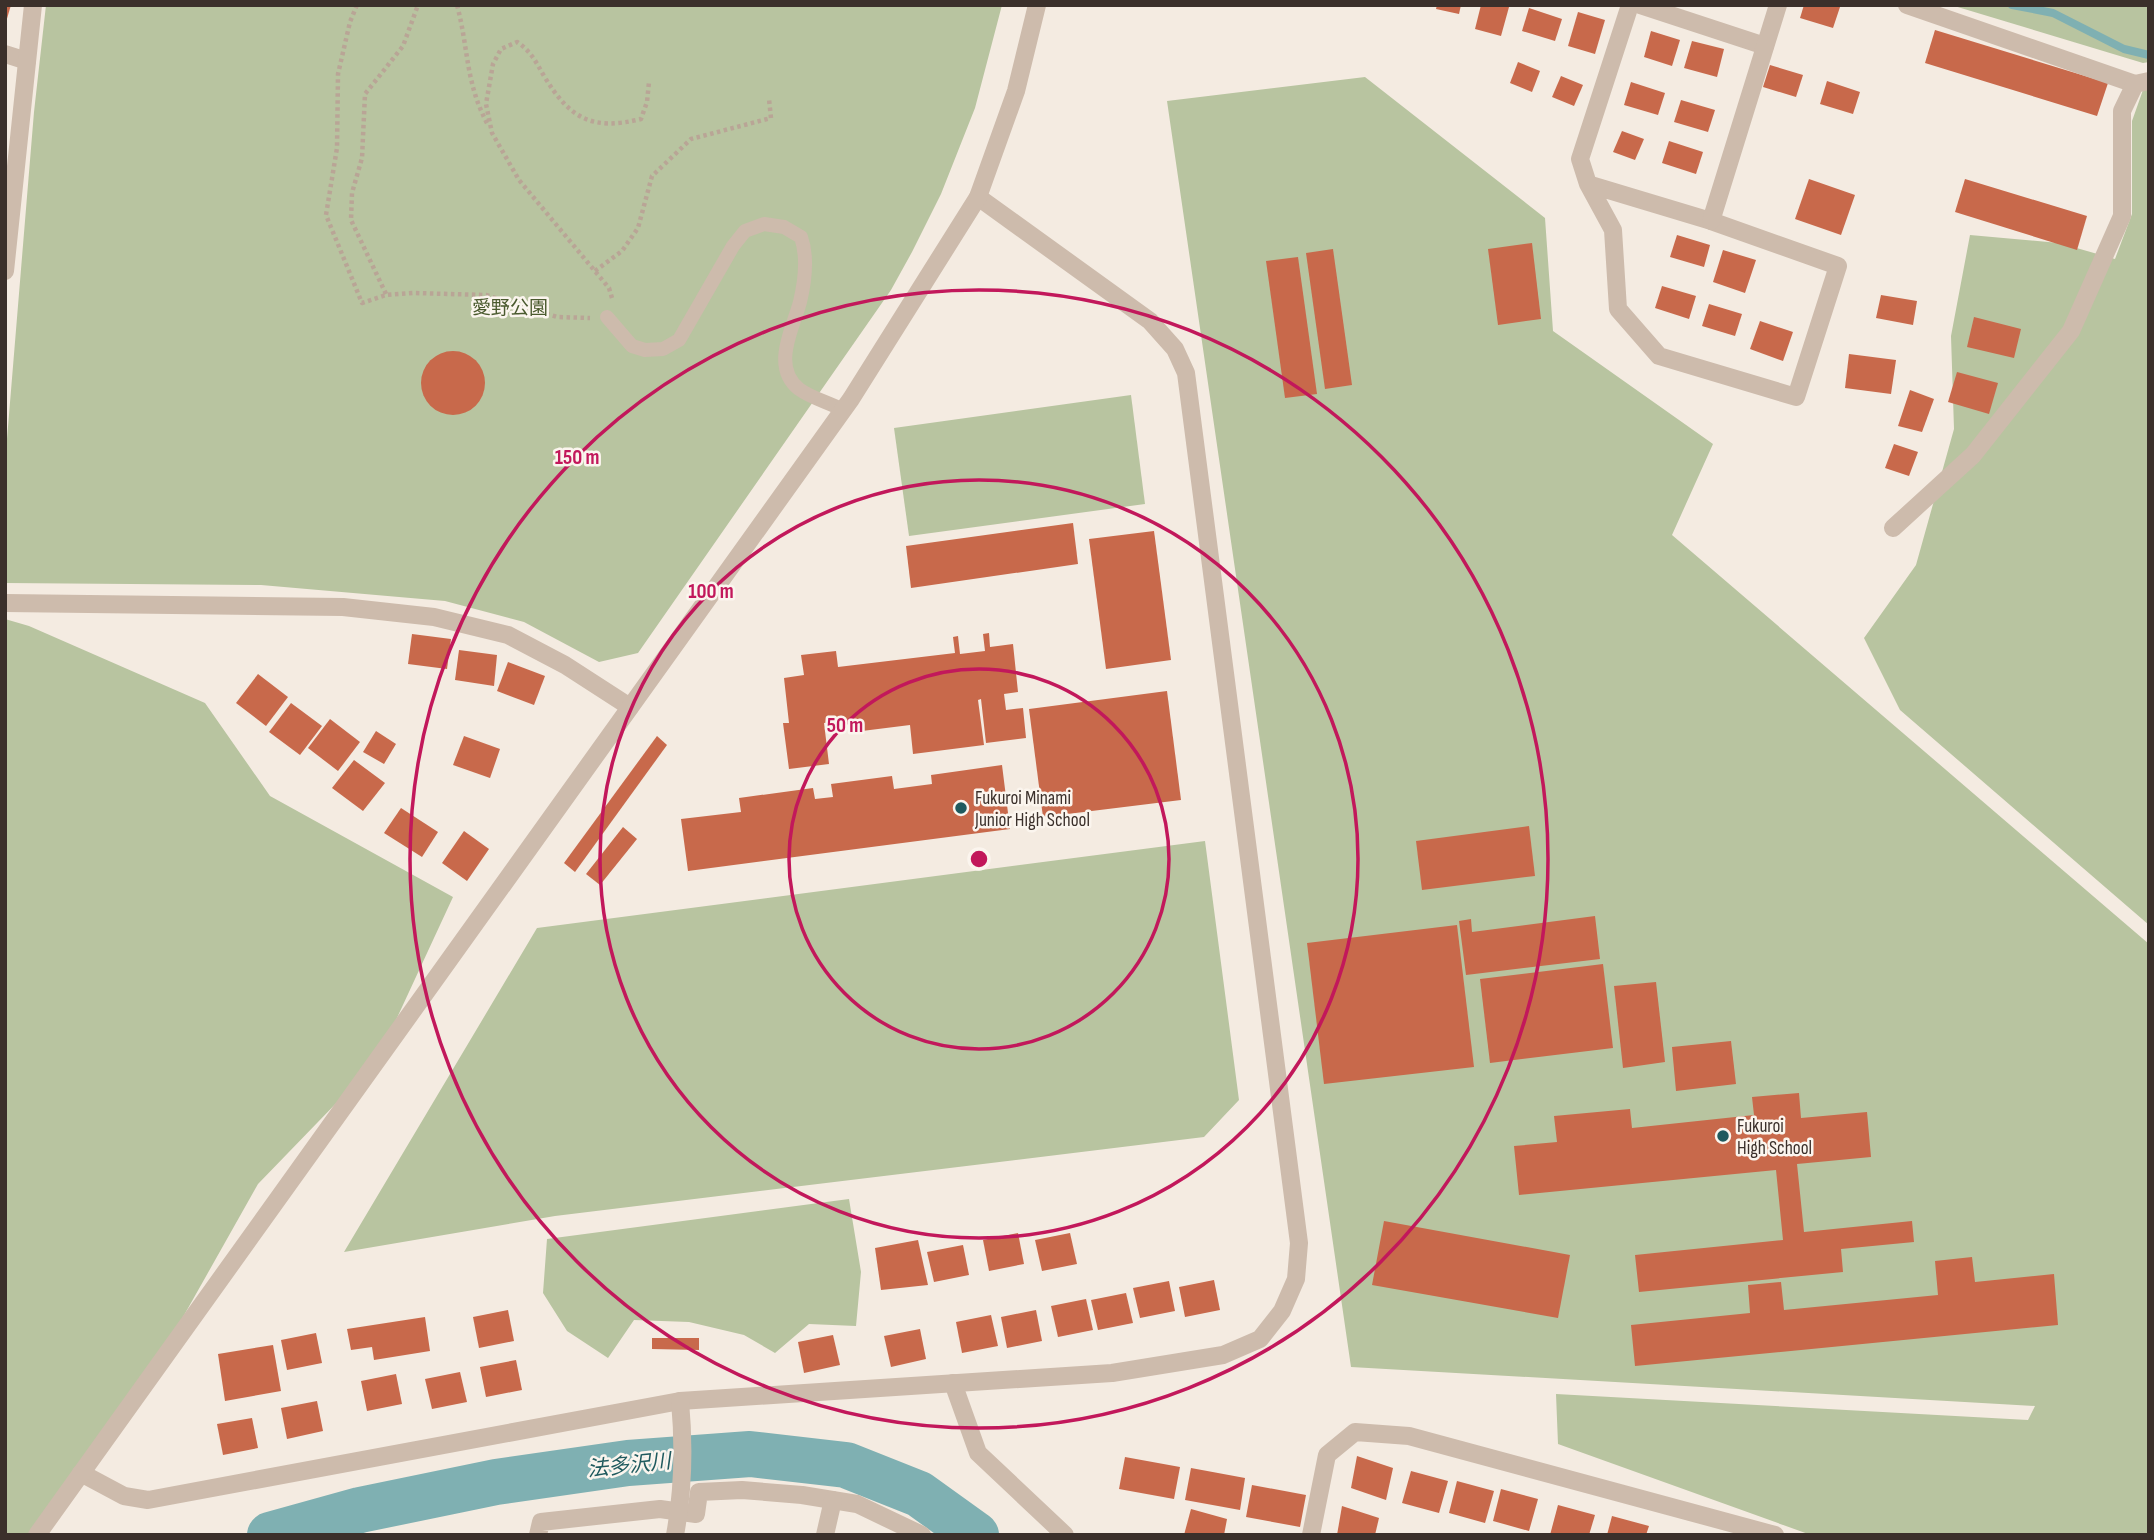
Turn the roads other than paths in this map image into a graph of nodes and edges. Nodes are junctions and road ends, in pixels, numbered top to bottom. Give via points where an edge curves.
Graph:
1 (33, 5) edge
2 (1037, 5) edge
3 (1630, 5) edge
4 (1640, 5) edge
5 (1778, 5) edge
6 (1907, 5) edge
7 (1765, 46) junction
8 (5, 54) edge
9 (27, 61) junction
10 (2142, 82) edge
11 (1588, 184) junction
12 (978, 197) junction
13 (1711, 221) junction
14 (7, 238) edge
15 (5, 271) edge
16 (607, 317) road end
17 (843, 410) junction
18 (1893, 528) dead end
19 (5, 603) edge
20 (630, 707) junction
21 (953, 1383) junction
22 (681, 1401) junction
23 (81, 1473) junction
24 (833, 1500) junction
25 (679, 1513) junction
26 (37, 1535) edge
27 (538, 1535) edge
28 (675, 1535) edge
29 (825, 1535) edge
30 (922, 1535) edge
31 (1065, 1535) edge
32 (1311, 1535) edge
33 (1775, 1535) edge

1 - 9 street
2 - 12 street via 1016,91
3 - 11 street via 1580,159
4 - 7 street
5 - 7 street
6 - 10 street
7 - 13 street
8 - 9 street
9 - 14 street
10 - 18 street via 2122,111 2122,216 2071,331 1973,455
11 - 13 street
11 - 13 street via 1613,230 1618,309 1660,356 1796,397 1838,266
12 - 17 street
12 - 21 street via 1150,321 1175,349 1186,373 1299,1242 1296,1279 1282,1311 1260,1339 1223,1355 1112,1373
14 - 15 street
16 - 17 lane via 632,346 663,349 680,340 745,231 764,224 784,227 801,237 805,249 801,299 784,352 786,370 798,388
17 - 20 street
19 - 20 street via 343,607 434,617 508,635
20 - 23 street
21 - 22 street
21 - 31 street via 978,1453
22 - 23 street via 148,1500 124,1496
22 - 25 street
23 - 26 street
24 - 25 street via 742,1490 699,1492 696,1514
24 - 29 street
24 - 30 street via 857,1504
25 - 27 street via 660,1509 541,1522
25 - 28 street
32 - 33 street via 1327,1455 1355,1432 1409,1436

